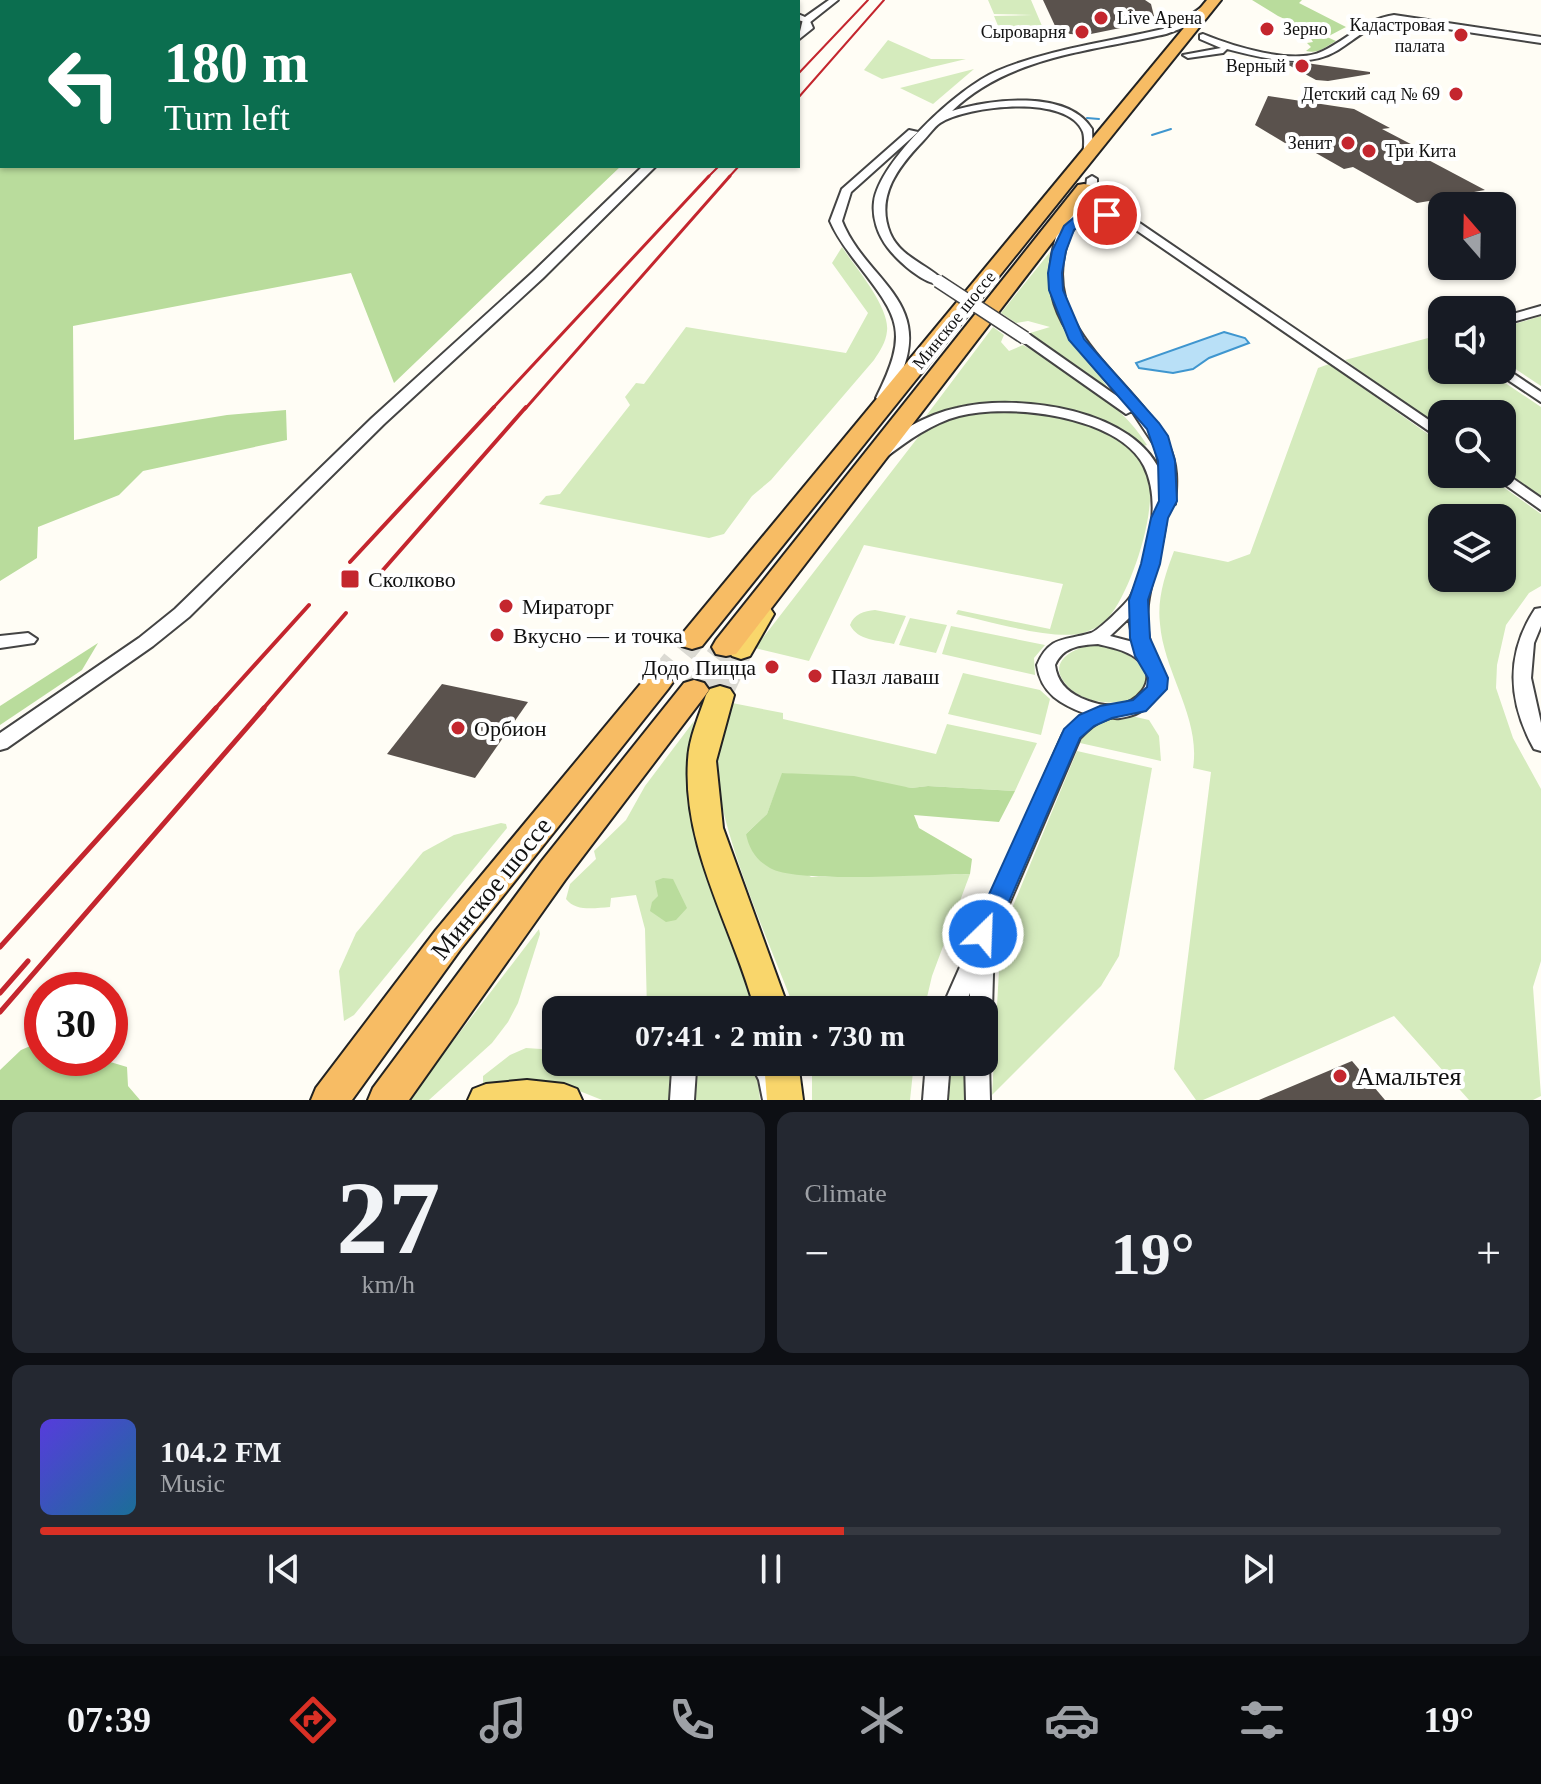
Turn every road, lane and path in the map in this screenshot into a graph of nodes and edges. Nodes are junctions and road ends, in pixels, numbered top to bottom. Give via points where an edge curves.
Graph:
1 (834, 0) edge
2 (1214, 0) edge
3 (802, 19) edge
4 (800, 35) edge
5 (1151, 35) junction
6 (1203, 37) junction
7 (1541, 40) edge
8 (1240, 50) junction
9 (1188, 55) junction
10 (948, 106) junction
11 (932, 126) junction
12 (1088, 156) junction
13 (648, 168) edge
14 (1092, 179) junction
15 (1074, 201) junction
16 (1125, 219) junction
17 (1068, 229) junction
18 (1541, 310) edge
19 (1516, 317) edge
20 (1516, 381) edge
21 (1541, 398) edge
22 (869, 424) junction
23 (1428, 426) edge
24 (1164, 453) junction
25 (873, 461) junction
26 (1516, 487) edge
27 (1541, 505) edge
28 (1159, 518) junction
29 (1138, 600) junction
30 (1541, 613) edge
31 (1098, 638) junction
32 (28, 639) dead end
33 (692, 640) tunnel mouth
34 (0, 642) edge
35 (734, 649) tunnel mouth
36 (1145, 656) junction
37 (658, 682) tunnel mouth
38 (707, 692) joint
39 (1060, 694) junction
40 (1107, 711) junction
41 (1072, 734) junction
42 (0, 743) edge
43 (1541, 744) edge
44 (983, 934) junction
45 (767, 996) edge
46 (958, 996) edge
47 (981, 996) edge
48 (684, 1076) edge
49 (769, 1076) edge
50 (782, 1076) edge
51 (937, 1076) edge
52 (977, 1076) edge
53 (330, 1100) edge
54 (387, 1100) edge
55 (486, 1100) edge
56 (564, 1100) edge
57 (682, 1100) edge
58 (775, 1100) edge
59 (785, 1100) edge
60 (935, 1100) edge
61 (978, 1100) edge

1 - 3 street
2 - 5 street
2 - 5 street via 1182,25
2 - 6 highway, Минское шоссе
2 - 12 highway, Минское шоссе
3 - 4 street via 808,28
5 - 10 street via 1019,66 984,81
6 - 8 street
6 - 9 highway, Минское шоссе
7 - 8 street via 1387,18 1314,58
8 - 9 street
9 - 14 highway, Минское шоссе
10 - 11 street
10 - 22 street via 858,180 840,203 839,231 905,323 903,354
11 - 12 street via 981,105 1037,106 1086,127
11 - 24 street, bridge via 884,183 879,216 884,234 895,249 938,281 1108,394
12 - 22 highway, Минское шоссе
13 - 42 street via 182,613
14 - 15 highway, Минское шоссе
14 - 16 street via 1091,195
15 - 17 street
15 - 25 highway, Минское шоссе
16 - 17 street via 1082,217
16 - 23 street
17 - 24 street via 1055,273 1065,317 1086,351 1153,426
18 - 19 street
20 - 21 street
22 - 33 highway, Минское шоссе
24 - 28 street via 1170,493
25 - 28 street via 931,422 961,411 1012,406 1054,410 1109,429 1143,456 1159,488
25 - 35 highway, Минское шоссе via 785,572
26 - 27 street
28 - 29 street
29 - 31 street
29 - 36 street
30 - 43 street via 1526,643 1522,683
31 - 36 street
31 - 39 street via 1063,644 1048,657 1046,674
32 - 34 street
36 - 40 street via 1154,666 1157,689 1139,706
37 - 53 highway, Минское шоссе via 448,940
38 - 45 main road via 705,815 718,869
38 - 54 highway, Минское шоссе via 505,934
39 - 40 street
39 - 41 street
40 - 41 street
41 - 44 street
44 - 46 street
44 - 47 street
48 - 57 street
49 - 58 street
50 - 59 main road
51 - 60 street
52 - 61 street
55 - 56 main road

